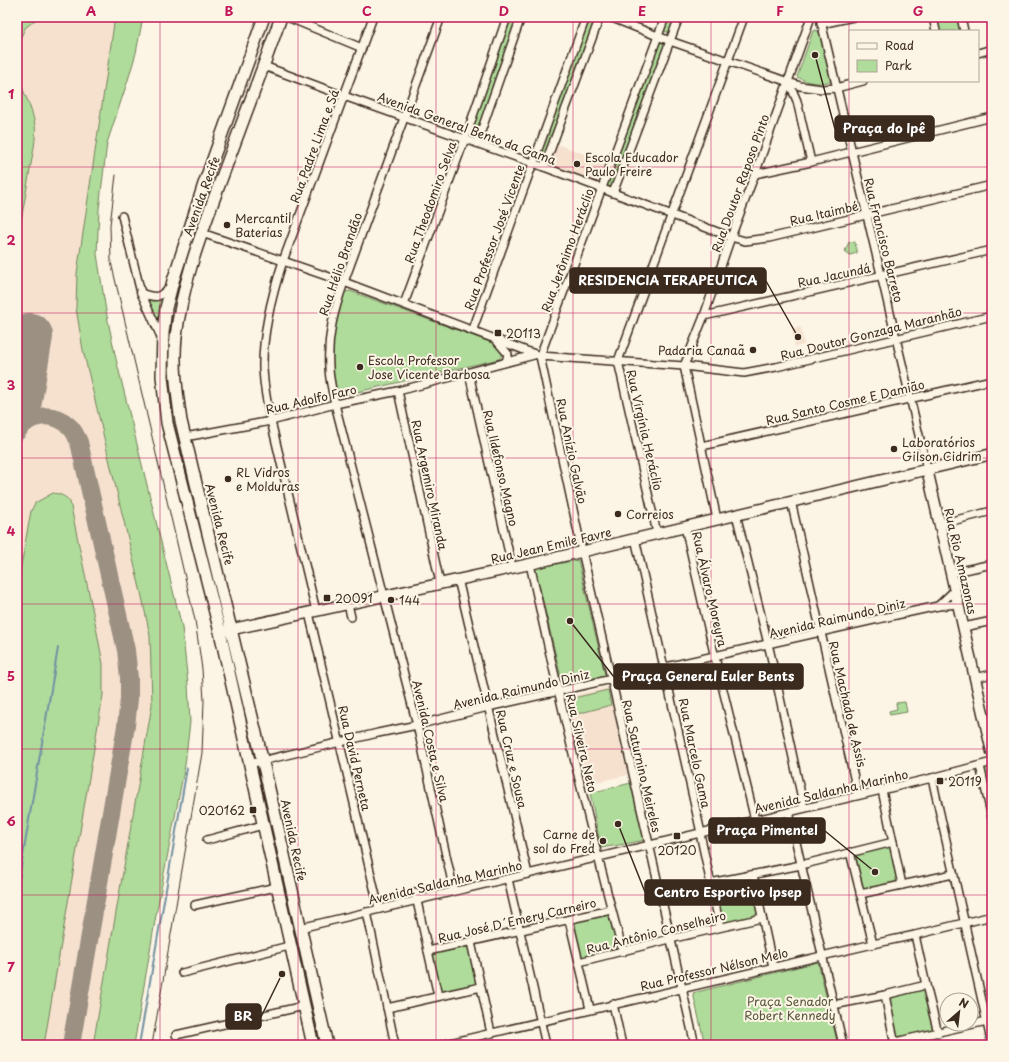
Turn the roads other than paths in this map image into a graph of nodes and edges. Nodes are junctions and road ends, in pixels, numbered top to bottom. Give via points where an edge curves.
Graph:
1 (264, 17) edge
2 (281, 17) edge
3 (287, 17) edge
4 (373, 17) edge
5 (441, 17) edge
6 (507, 17) edge
7 (521, 17) edge
8 (586, 17) edge
9 (600, 17) edge
10 (610, 17) edge
11 (665, 17) edge
12 (679, 17) edge
13 (744, 17) edge
14 (811, 17) edge
15 (853, 17) edge
16 (933, 17) edge
17 (960, 17) edge
18 (302, 20) edge
19 (821, 21) edge
20 (936, 30) edge
21 (964, 30) edge
22 (658, 36) junction
23 (670, 41) junction
24 (362, 48) junction
25 (992, 49) edge
26 (979, 53) edge
27 (728, 62) junction
28 (264, 66) junction
29 (789, 82) junction
30 (859, 82) edge
31 (836, 88) junction
32 (344, 96) junction
33 (404, 117) junction
34 (992, 117) edge
35 (465, 139) junction
36 (477, 143) junction
37 (851, 151) junction
38 (811, 162) junction
39 (532, 163) junction
40 (544, 167) junction
41 (755, 174) junction
42 (992, 185) edge
43 (601, 189) junction
44 (613, 193) junction
45 (866, 214) junction
46 (671, 215) junction
47 (122, 216) dead end
48 (202, 233) junction
49 (731, 237) junction
50 (992, 250) edge
51 (283, 261) junction
52 (882, 276) junction
53 (344, 282) junction
54 (171, 286) junction
55 (141, 294) junction
56 (404, 304) junction
57 (704, 316) junction
58 (992, 316) edge
59 (472, 329) junction
60 (495, 338) junction
61 (897, 338) junction
62 (163, 341) junction
63 (537, 355) junction
64 (618, 361) junction
65 (502, 364) junction
66 (684, 366) junction
67 (469, 373) junction
68 (992, 380) edge
69 (398, 391) junction
70 (910, 399) junction
71 (335, 404) junction
72 (271, 420) junction
73 (185, 437) junction
74 (702, 446) junction
75 (992, 454) edge
76 (927, 469) junction
77 (791, 501) junction
78 (992, 511) edge
79 (736, 514) junction
80 (717, 519) junction
81 (940, 524) junction
82 (685, 527) junction
83 (657, 533) junction
84 (636, 538) junction
85 (582, 551) junction
86 (530, 564) junction
87 (992, 564) edge
88 (512, 567) junction
89 (951, 573) junction
90 (458, 579) junction
91 (440, 583) junction
92 (955, 590) junction
93 (383, 596) junction
94 (348, 604) junction
95 (958, 604) junction
96 (938, 606) junction
97 (312, 612) junction
98 (351, 616) dead end
99 (992, 621) edge
100 (964, 627) junction
101 (232, 630) junction
102 (220, 632) junction
103 (820, 633) junction
104 (768, 645) junction
105 (715, 657) junction
106 (664, 668) junction
107 (992, 674) edge
108 (975, 678) junction
109 (612, 680) junction
110 (559, 691) junction
111 (488, 707) junction
112 (417, 725) junction
113 (990, 728) edge
114 (340, 742) junction
115 (992, 752) edge
116 (263, 761) junction
117 (992, 762) edge
118 (249, 764) junction
119 (980, 766) junction
120 (932, 778) junction
121 (882, 790) junction
122 (858, 795) junction
123 (804, 808) junction
124 (789, 812) junction
125 (992, 818) edge
126 (755, 820) junction
127 (263, 825) junction
128 (700, 833) junction
129 (207, 840) dead end
130 (892, 842) junction
131 (649, 845) junction
132 (850, 852) junction
133 (598, 857) junction
134 (801, 865) junction
135 (528, 874) junction
136 (953, 874) junction
137 (753, 875) junction
138 (508, 879) junction
139 (710, 883) junction
140 (902, 885) junction
141 (276, 887) junction
142 (454, 891) junction
143 (415, 892) dead end
144 (860, 894) junction
145 (417, 900) junction
146 (195, 905) dead end
147 (379, 909) junction
148 (611, 910) junction
149 (367, 912) junction
150 (992, 916) edge
151 (762, 918) junction
152 (569, 920) junction
153 (964, 923) junction
154 (720, 927) junction
155 (300, 928) junction
156 (521, 931) junction
157 (915, 935) junction
158 (670, 939) junction
159 (471, 942) junction
160 (872, 944) junction
161 (289, 946) junction
162 (428, 951) junction
163 (623, 952) junction
164 (822, 956) junction
165 (579, 962) junction
166 (773, 967) junction
167 (182, 973) dead end
168 (926, 985) junction
169 (481, 987) junction
170 (682, 988) junction
171 (885, 995) junction
172 (438, 996) junction
173 (613, 1004) junction
174 (833, 1005) junction
175 (304, 1006) junction
176 (387, 1008) junction
177 (590, 1009) junction
178 (541, 1021) junction
179 (987, 1021) junction
180 (938, 1032) junction
181 (491, 1033) junction
182 (176, 1035) dead end
183 (895, 1043) edge
184 (451, 1044) edge
185 (313, 1045) edge
186 (327, 1045) edge
187 (395, 1045) edge
188 (441, 1045) edge
189 (546, 1045) edge
190 (622, 1045) edge
191 (695, 1045) edge
192 (843, 1045) edge
193 (992, 1045) edge

1 - 54 main road, Avenida Recife via 202,190
2 - 28 main road, Avenida Recife
3 - 18 street
4 - 24 street, Rua Padre Lima e Sá
5 - 33 street, Rua Hélio Brandão
6 - 35 street, Rua Theodomiro Selva
7 - 36 street, Rua Theodomiro Selva
8 - 39 street, Rua Professor José Vicente
9 - 40 street, Rua Professor José Vicente
10 - 22 street
11 - 22 street, Rua Jerônimo Heráclio
12 - 23 street, Rua Jerônimo Heráclio
13 - 27 street, Rua Virgínia Heráclio
14 - 29 street, Rua Doutor Raposo Pinto
15 - 19 street
16 - 20 street
17 - 21 street
18 - 24 street
19 - 31 street, Rua Francisco Barreto
22 - 23 street
22 - 43 street, Rua Jerônimo Heráclio
23 - 27 street
23 - 44 street, Rua Jerônimo Heráclio
24 - 32 street, Rua Padre Lima e Sá
25 - 26 street
27 - 29 street
27 - 46 street, Rua Virgínia Heráclio
28 - 32 street, Avenida General Bento da Gama
28 - 48 main road, Avenida Recife
29 - 31 street via 822,89
29 - 38 street via 797,100
29 - 41 street, Rua Doutor Raposo Pinto
30 - 31 street
31 - 37 street, Rua Francisco Barreto
32 - 33 street, Avenida General Bento da Gama
32 - 51 street, Rua Padre Lima e Sá
33 - 35 street, Avenida General Bento da Gama
33 - 53 street, Rua Hélio Brandão
34 - 37 street
35 - 36 street, Avenida General Bento da Gama
35 - 56 street, Rua Theodomiro Selva
36 - 39 street, Avenida General Bento da Gama
37 - 38 street
37 - 45 street, Rua Francisco Barreto
38 - 41 street
39 - 40 street, Avenida General Bento da Gama
39 - 59 street, Rua Professor José Vicente
40 - 43 street, Avenida General Bento da Gama
41 - 49 street, Rua Doutor Raposo Pinto
42 - 45 street, Rua Itaimbé
43 - 44 street, Avenida General Bento da Gama
43 - 63 street, Rua Jerônimo Heráclio
44 - 46 street, Avenida General Bento da Gama
45 - 49 street, Rua Itaimbé via 755,240 745,241
45 - 52 street, Rua Francisco Barreto
46 - 49 street, Avenida General Bento da Gama
46 - 64 street, Rua Virgínia Heráclio
47 - 55 street
48 - 51 street
48 - 73 main road, Avenida Recife via 182,300 176,339 176,374
49 - 57 street, Rua Doutor Raposo Pinto
50 - 52 street, Rua Jacundá
51 - 53 street
51 - 72 street, Rua Padre Lima e Sá via 265,335 263,368
52 - 57 street, Rua Jacundá
52 - 61 street, Rua Francisco Barreto
53 - 56 street
53 - 71 street, Rua Hélio Brandão via 334,312 328,343
54 - 55 street via 159,297
54 - 62 main road, Avenida Recife
55 - 62 street
56 - 59 street
57 - 66 street, Rua Doutor Raposo Pinto
58 - 61 street, Rua Doutor Gonzaga Maranhão
59 - 60 street
60 - 63 street
60 - 65 street via 508,354 506,362
61 - 66 street, Rua Doutor Gonzaga Maranhão via 760,371 744,373
61 - 70 street, Rua Francisco Barreto
62 - 102 main road, Avenida Recife via 162,376 168,422
63 - 64 street, Rua Doutor Gonzaga Maranhão
63 - 65 street, Rua Adolfo Faro
63 - 85 street, Rua Anízio Galvão
64 - 66 street, Rua Doutor Gonzaga Maranhão
64 - 83 street, Rua Virgínia Heráclio
65 - 67 street, Rua Adolfo Faro
66 - 74 street
67 - 69 street, Rua Adolfo Faro
67 - 88 street, Rua Ildefonso Magno
68 - 70 street, Rua Santo Cosme E Damião
69 - 71 street, Rua Adolfo Faro
69 - 91 street, Rua Argemiro Miranda
70 - 74 street, Rua Santo Cosme E Damião
70 - 76 street, Rua Francisco Barreto
71 - 72 street, Rua Adolfo Faro
71 - 93 street, Rua Hélio Brandão
72 - 73 street, Rua Adolfo Faro
72 - 97 street, Rua Padre Lima e Sá
73 - 101 main road, Avenida Recife
74 - 80 street
75 - 76 main road, Rua Jean Emile Favre
76 - 77 main road, Rua Jean Emile Favre
76 - 81 main road, Rua Rio Amazonas
77 - 79 main road, Rua Jean Emile Favre
77 - 103 street, Rua Machado de Assis
78 - 81 street
79 - 80 main road, Rua Jean Emile Favre
79 - 104 street
80 - 82 main road, Rua Jean Emile Favre
81 - 89 main road, Rua Rio Amazonas
82 - 83 main road, Rua Jean Emile Favre
82 - 105 street, Rua Álvaro Moreyra
83 - 84 main road, Rua Jean Emile Favre
84 - 85 main road, Rua Jean Emile Favre
84 - 106 street, Rua Marcelo Gama
85 - 86 main road, Rua Jean Emile Favre
85 - 109 street, Rua Saturnino Meireles
86 - 88 main road, Rua Jean Emile Favre
86 - 110 street, Rua Silveira Neto
87 - 89 street
88 - 90 main road, Rua Jean Emile Favre
89 - 92 main road, Rua Rio Amazonas
90 - 91 main road, Rua Jean Emile Favre
90 - 111 street, Rua Cruz e Sousa
91 - 93 main road, Rua Jean Emile Favre
92 - 95 main road, Rua Rio Amazonas
92 - 96 street
93 - 94 main road, Rua Jean Emile Favre
93 - 112 street, Avenida Costa e Silva
94 - 97 main road, Rua Jean Emile Favre
94 - 98 street
95 - 96 street, Avenida Raimundo Diniz
95 - 100 main road, Rua Rio Amazonas
96 - 103 street, Avenida Raimundo Diniz
97 - 101 main road, Rua Jean Emile Favre via 273,625
97 - 114 street, Rua David Perneta
99 - 100 street
100 - 108 main road, Rua Rio Amazonas
101 - 102 main road, Rua Jean Emile Favre
101 - 116 main road, Avenida Recife
102 - 118 main road, Avenida Recife
103 - 104 street, Avenida Raimundo Diniz
103 - 122 street, Rua Machado de Assis
104 - 105 street, Avenida Raimundo Diniz
104 - 123 street
105 - 106 street, Avenida Raimundo Diniz
105 - 126 street, Rua Álvaro Moreyra
106 - 109 street, Avenida Raimundo Diniz
106 - 128 street, Rua Marcelo Gama
107 - 108 street
108 - 113 main road, Rua Rio Amazonas
109 - 110 street, Avenida Raimundo Diniz
109 - 131 street, Rua Saturnino Meireles
110 - 111 street, Avenida Raimundo Diniz
110 - 133 street, Rua Silveira Neto
111 - 112 street, Avenida Raimundo Diniz
111 - 135 street, Rua Cruz e Sousa
112 - 114 street, Avenida Raimundo Diniz
112 - 142 street, Avenida Costa e Silva
113 - 115 main road, Rua Rio Amazonas
114 - 116 street, Avenida Raimundo Diniz
114 - 147 street, Rua David Perneta
116 - 118 street, Avenida Raimundo Diniz
116 - 155 main road, Avenida Recife
117 - 119 street, Avenida Saldanha Marinho
118 - 127 main road, Avenida Recife
119 - 120 street, Avenida Saldanha Marinho
119 - 125 street
120 - 121 street, Avenida Saldanha Marinho
120 - 136 street
121 - 122 street, Avenida Saldanha Marinho
121 - 130 street
122 - 123 street, Avenida Saldanha Marinho
123 - 124 street, Avenida Saldanha Marinho
124 - 126 street, Avenida Saldanha Marinho
124 - 134 street
126 - 128 street, Avenida Saldanha Marinho
127 - 129 street
127 - 141 main road, Avenida Recife
128 - 131 street, Avenida Saldanha Marinho
128 - 139 street, Rua Marcelo Gama
130 - 132 street
130 - 140 street
131 - 133 street, Avenida Saldanha Marinho
131 - 158 street, Rua Saturnino Meireles
132 - 134 street
132 - 144 street
133 - 135 street, Avenida Saldanha Marinho via 561,863
133 - 148 street, Rua Silveira Neto
134 - 137 street
134 - 164 street
135 - 138 street, Avenida Saldanha Marinho
136 - 140 street
136 - 153 street
137 - 139 street
137 - 151 street
138 - 142 street, Avenida Saldanha Marinho via 489,879
138 - 156 street
139 - 154 street, Rua Marcelo Gama
140 - 144 street
141 - 146 street
141 - 161 main road, Avenida Recife
142 - 145 street, Avenida Saldanha Marinho
143 - 145 street
144 - 160 street
145 - 147 street, Avenida Saldanha Marinho
145 - 162 street
147 - 149 street, Avenida Saldanha Marinho
148 - 152 street, Rua José D´Emery Carneiro
148 - 163 street, Rua Silveira Neto
149 - 155 street, Avenida Saldanha Marinho via 340,914
149 - 176 street via 382,994
150 - 153 street, Rua Professor Nélson Melo
151 - 154 street, Rua Antônio Conselheiro
151 - 166 street
152 - 156 street, Rua José D´Emery Carneiro
152 - 165 street
153 - 157 street, Rua Professor Nélson Melo
153 - 179 street
154 - 158 street, Rua Antônio Conselheiro
155 - 186 main road, Avenida Recife
156 - 159 street, Rua José D´Emery Carneiro
156 - 178 street
157 - 160 street, Rua Professor Nélson Melo
157 - 168 street
158 - 163 street, Rua Antônio Conselheiro
158 - 170 street, Rua Saturnino Meireles
159 - 162 street, Rua José D´Emery Carneiro
159 - 169 street
160 - 164 street, Rua Professor Nélson Melo
161 - 167 street
161 - 175 main road, Avenida Recife
162 - 172 street
163 - 165 street, Rua Antônio Conselheiro
164 - 166 street, Rua Professor Nélson Melo
164 - 174 street
165 - 177 street
166 - 170 street, Rua Professor Nélson Melo
168 - 171 street
168 - 180 street
169 - 172 street
169 - 181 street
170 - 173 street, Rua Professor Nélson Melo
170 - 191 street, Rua Saturnino Meireles
171 - 174 street
171 - 183 street
172 - 176 street
173 - 177 street, Rua Professor Nélson Melo
173 - 190 street
174 - 192 street
175 - 182 street
175 - 185 main road, Avenida Recife
176 - 187 street
177 - 178 street, Rua Professor Nélson Melo
178 - 181 street, Rua Professor Nélson Melo
178 - 189 street
179 - 180 street
179 - 193 street
180 - 183 street
181 - 184 street, Rua Professor Nélson Melo
184 - 188 street, Rua Professor Nélson Melo

